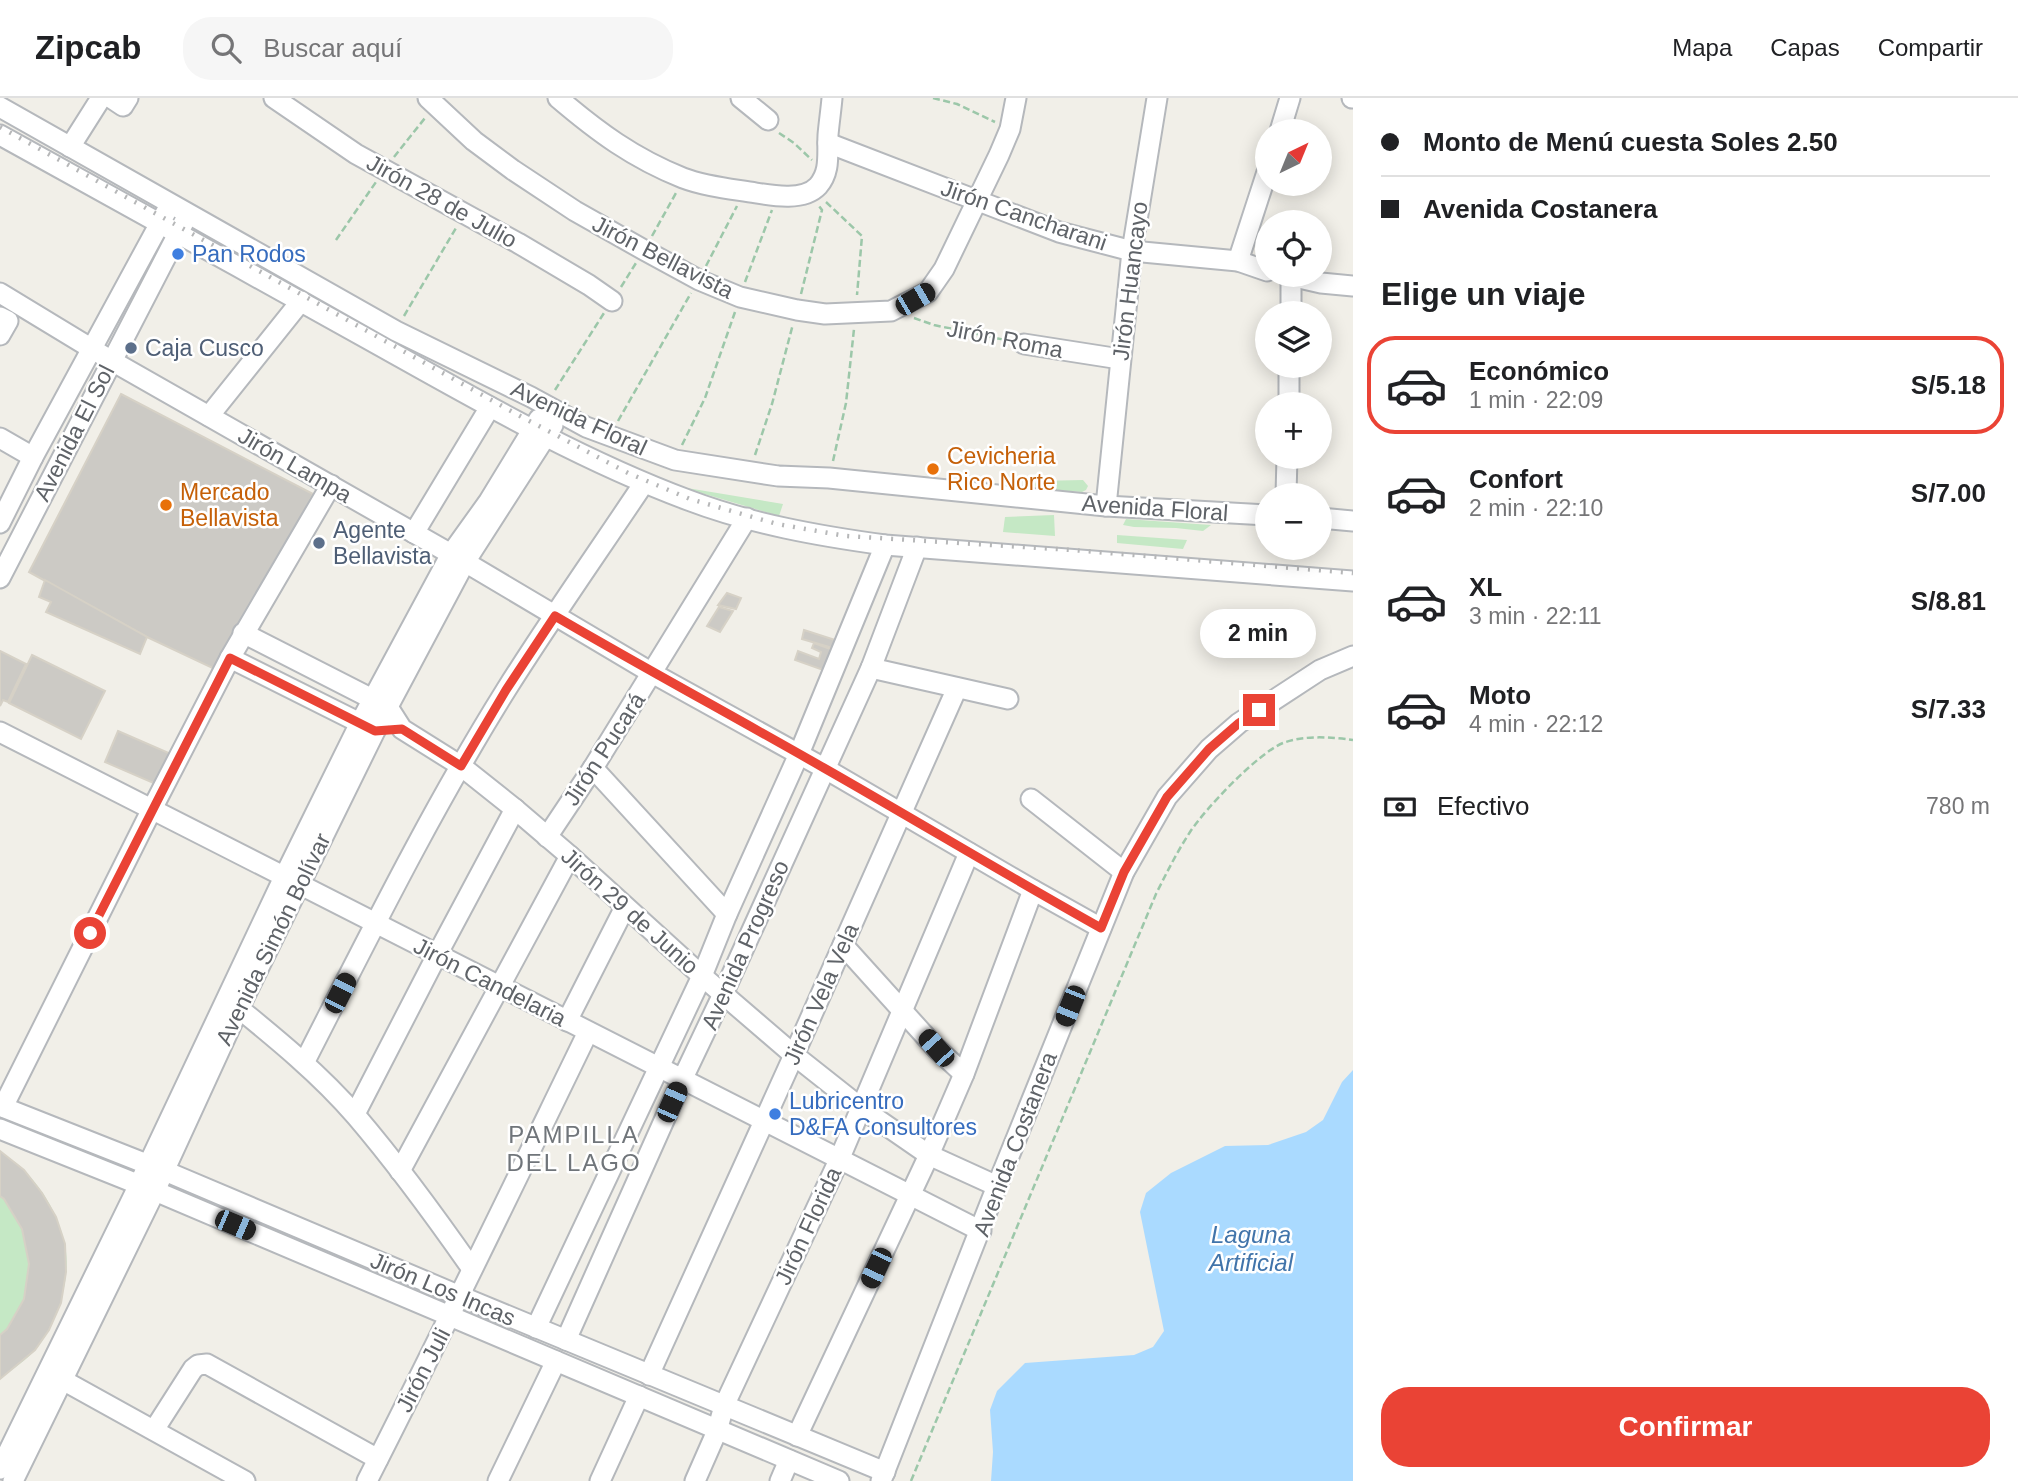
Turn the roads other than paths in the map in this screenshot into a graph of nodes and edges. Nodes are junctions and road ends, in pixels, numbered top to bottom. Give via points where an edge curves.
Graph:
1 (102, 98) edge
2 (111, 98) edge
3 (128, 98) edge
4 (274, 98) edge
5 (428, 98) edge
6 (558, 98) edge
7 (741, 98) edge
8 (832, 98) edge
9 (1016, 98) edge
10 (1157, 98) edge
11 (1290, 98) edge
12 (0, 107) edge
13 (1284, 119) edge
14 (768, 120) road end
15 (0, 135) edge
16 (828, 143) junction
17 (71, 147) junction
18 (1259, 196) edge
19 (976, 201) junction
20 (170, 204) junction
21 (188, 215) junction
22 (160, 223) junction
23 (178, 233) junction
24 (1132, 251) junction
25 (1238, 261) junction
26 (1255, 267) edge
27 (1332, 284) edge
28 (1353, 286) edge
29 (0, 293) edge
30 (301, 301) junction
31 (612, 301) dead end
32 (0, 317) edge
33 (0, 335) edge
34 (1024, 344) road end
35 (92, 348) junction
36 (1120, 359) junction
37 (111, 361) junction
38 (490, 407) junction
39 (553, 408) junction
40 (209, 416) junction
41 (540, 432) junction
42 (0, 438) edge
43 (33, 457) junction
44 (644, 483) junction
45 (331, 485) junction
46 (1106, 506) junction
47 (1255, 514) edge
48 (747, 518) junction
49 (1332, 520) edge
50 (1353, 521) edge
51 (0, 523) edge
52 (414, 533) junction
53 (885, 545) junction
54 (917, 547) junction
55 (458, 558) junction
56 (3, 567) edge
57 (1353, 581) edge
58 (555, 616) junction
59 (243, 633) junction
60 (1353, 656) edge
61 (230, 658) junction
62 (871, 668) junction
63 (652, 673) junction
64 (957, 688) junction
65 (1008, 699) dead end
66 (380, 703) junction
67 (367, 727) junction
68 (402, 729) junction
69 (0, 732) edge
70 (799, 754) junction
71 (461, 766) junction
72 (593, 768) junction
73 (824, 768) junction
74 (1031, 799) dead end
75 (152, 809) junction
76 (515, 809) junction
77 (901, 814) junction
78 (547, 837) junction
79 (969, 853) junction
80 (570, 856) junction
81 (1124, 872) junction
82 (291, 881) junction
83 (1033, 890) junction
84 (625, 907) junction
85 (727, 914) junction
86 (376, 923) junction
87 (1101, 928) junction
88 (843, 944) junction
89 (437, 955) junction
90 (702, 976) junction
91 (501, 987) junction
92 (723, 994) junction
93 (233, 1003) junction
94 (902, 1011) junction
95 (567, 1021) junction
96 (588, 1032) junction
97 (794, 1055) junction
98 (304, 1063) junction
99 (658, 1068) junction
100 (964, 1074) junction
101 (683, 1079) junction
102 (2, 1107) edge
103 (861, 1108) junction
104 (355, 1114) junction
105 (763, 1121) junction
106 (0, 1129) edge
107 (929, 1155) junction
108 (839, 1160) junction
109 (156, 1168) junction
110 (400, 1171) junction
111 (997, 1186) junction
112 (147, 1188) junction
113 (909, 1196) junction
114 (981, 1231) junction
115 (471, 1269) junction
116 (460, 1296) junction
117 (450, 1316) junction
118 (536, 1328) junction
119 (566, 1340) junction
120 (556, 1361) junction
121 (55, 1375) junction
122 (649, 1375) junction
123 (639, 1396) junction
124 (724, 1406) junction
125 (154, 1430) junction
126 (717, 1430) junction
127 (797, 1436) junction
128 (378, 1459) junction
129 (789, 1460) junction
130 (0, 1469) edge
131 (883, 1476) edge
132 (13, 1481) edge
133 (245, 1481) edge
134 (367, 1481) edge
135 (498, 1481) edge
136 (600, 1481) edge
137 (695, 1481) edge
138 (780, 1481) edge
139 (839, 1481) edge

1 - 17 street
2 - 3 street via 123,106
4 - 31 street, Jirón 28 de Julio via 356,154 555,264
5 - 19 street, Jirón Bellavista via 474,141 575,211 699,280 740,297 797,310 825,314 891,311 928,292
6 - 16 street via 600,133 642,159 723,189 777,197 808,193 824,178
7 - 14 street
8 - 16 street
9 - 19 street, Jirón Bellavista via 1010,129
10 - 24 street, Jirón Huancayo
11 - 13 street
12 - 17 street, Avenida Floral
15 - 22 street, Avenida Floral
16 - 19 street, Jirón Cancharani
17 - 20 street, Avenida Floral
18 - 25 street
19 - 24 street, Jirón Cancharani via 1059,232
20 - 21 street, Avenida Floral
20 - 22 street, Avenida El Sol
21 - 23 street, Avenida El Sol
21 - 39 street, Avenida Floral via 396,331
22 - 23 street, Avenida Floral
22 - 35 street, Avenida El Sol
23 - 30 street, Avenida Floral
23 - 37 street, Avenida El Sol
24 - 25 street, Jirón Cancharani
24 - 36 street, Jirón Huancayo
25 - 26 street, Jirón Cancharani
27 - 28 street
29 - 35 street, Jirón Lampa
30 - 38 street, Avenida Floral
30 - 40 street
32 - 33 street via 8,321
34 - 36 street, Jirón Roma
35 - 37 street, Jirón Lampa
35 - 43 street, Avenida El Sol
36 - 46 street, Jirón Huancayo
37 - 40 street, Jirón Lampa
37 - 56 street, Avenida El Sol
38 - 41 street, Avenida Floral
38 - 52 street
39 - 41 street, Avenida Simón Bolívar
39 - 46 street, Avenida Floral via 586,427 675,460 749,473
40 - 45 street, Jirón Lampa
41 - 44 street, Avenida Floral
41 - 55 street, Avenida Simón Bolívar via 489,501
42 - 43 street
43 - 51 street, Avenida El Sol
44 - 48 street, Avenida Floral
44 - 58 street
45 - 52 street, Jirón Lampa
45 - 59 street
46 - 47 street, Avenida Floral
48 - 53 street, Avenida Floral
48 - 63 street, Jirón Pucará
49 - 50 street
52 - 55 street, Jirón Lampa
53 - 54 street, Avenida Floral
53 - 70 street, Avenida Progreso
54 - 57 street, Avenida Floral
54 - 62 street, Avenida Progreso
55 - 58 street, Jirón Lampa
55 - 66 street, Avenida Simón Bolívar
58 - 63 street, Jirón Lampa
58 - 71 street
59 - 61 street
59 - 66 street
60 - 81 street, Avenida Costanera via 1320,670 1239,723 1209,749 1167,797
61 - 67 street
61 - 75 street
62 - 64 street
62 - 73 street, Avenida Progreso
63 - 70 street, Jirón Lampa
63 - 72 street, Jirón Pucará
64 - 65 street
64 - 77 street, Jirón Vela Vela
66 - 67 street, Avenida Simón Bolívar
66 - 68 street, Jirón 29 de Junio
67 - 68 street
67 - 82 street, Avenida Simón Bolívar
68 - 71 street, Jirón 29 de Junio
69 - 75 street, Jirón Candelaria
70 - 73 street, Jirón Lampa
70 - 85 street, Avenida Progreso
71 - 76 street, Jirón 29 de Junio
71 - 86 street
72 - 78 street, Jirón Pucará
72 - 85 street
73 - 77 street, Jirón Lampa
73 - 92 street, Avenida Progreso
74 - 81 street
75 - 82 street, Jirón Candelaria
75 - 102 street
76 - 78 street, Jirón 29 de Junio
76 - 89 street
77 - 79 street, Jirón Lampa
77 - 88 street, Jirón Vela Vela
78 - 80 street, Jirón 29 de Junio
79 - 83 street, Jirón Lampa
79 - 94 street, Jirón Florida
80 - 84 street, Jirón 29 de Junio
80 - 91 street
81 - 87 street, Avenida Costanera
82 - 86 street, Jirón Candelaria
82 - 93 street, Avenida Simón Bolívar
83 - 87 street, Jirón Lampa
83 - 100 street
84 - 90 street, Jirón 29 de Junio
84 - 95 street
85 - 90 street, Avenida Progreso
86 - 89 street, Jirón Candelaria
86 - 98 street
87 - 111 street, Avenida Costanera
88 - 94 street
88 - 97 street, Jirón Vela Vela
89 - 91 street, Jirón Candelaria
89 - 104 street
90 - 92 street, Jirón 29 de Junio
90 - 99 street, Avenida Progreso
91 - 95 street, Jirón Candelaria
91 - 110 street
92 - 97 street, Jirón 29 de Junio
92 - 101 street, Avenida Progreso
93 - 98 street
93 - 109 street, Avenida Simón Bolívar
94 - 100 street
94 - 103 street, Jirón Florida
95 - 96 street, Jirón Candelaria
96 - 99 street, Jirón Candelaria
96 - 115 street, Jirón Juli
97 - 103 street, Jirón 29 de Junio
97 - 105 street, Jirón Vela Vela
98 - 104 street
99 - 101 street, Jirón Candelaria
99 - 118 street, Avenida Progreso
100 - 107 street
101 - 105 street, Jirón Candelaria
101 - 119 street, Avenida Progreso
102 - 109 street, Jirón Los Incas
103 - 107 street, Jirón 29 de Junio
103 - 108 street, Jirón Florida
104 - 110 street
105 - 108 street, Jirón Candelaria
105 - 122 street, Jirón Vela Vela
106 - 112 street, Jirón Los Incas
107 - 111 street, Jirón 29 de Junio
107 - 113 street
108 - 113 street, Jirón Candelaria
108 - 124 street, Jirón Florida
109 - 112 street, Avenida Simón Bolívar
109 - 116 street, Jirón Los Incas
110 - 115 street
111 - 114 street, Avenida Costanera
112 - 117 street, Jirón Los Incas
112 - 121 street, Avenida Simón Bolívar
113 - 114 street, Jirón Candelaria
113 - 127 street
114 - 131 street, Avenida Costanera
115 - 116 street, Jirón Juli
116 - 117 street, Jirón Juli
116 - 118 street, Jirón Los Incas
117 - 120 street, Jirón Los Incas
117 - 128 street, Jirón Juli
118 - 119 street, Jirón Los Incas
119 - 122 street, Jirón Los Incas
120 - 123 street, Jirón Los Incas
120 - 135 street
121 - 125 street
121 - 130 street, Avenida Simón Bolívar
121 - 132 street, Avenida Simón Bolívar
122 - 124 street, Jirón Los Incas
123 - 126 street, Jirón Los Incas
123 - 136 street
124 - 126 street, Jirón Florida
124 - 127 street, Jirón Los Incas
125 - 128 street via 193,1369 207,1364
125 - 133 street
126 - 129 street, Jirón Los Incas
126 - 137 street, Jirón Florida
127 - 131 street, Jirón Los Incas
128 - 134 street, Jirón Juli
129 - 138 street
129 - 139 street, Jirón Los Incas

